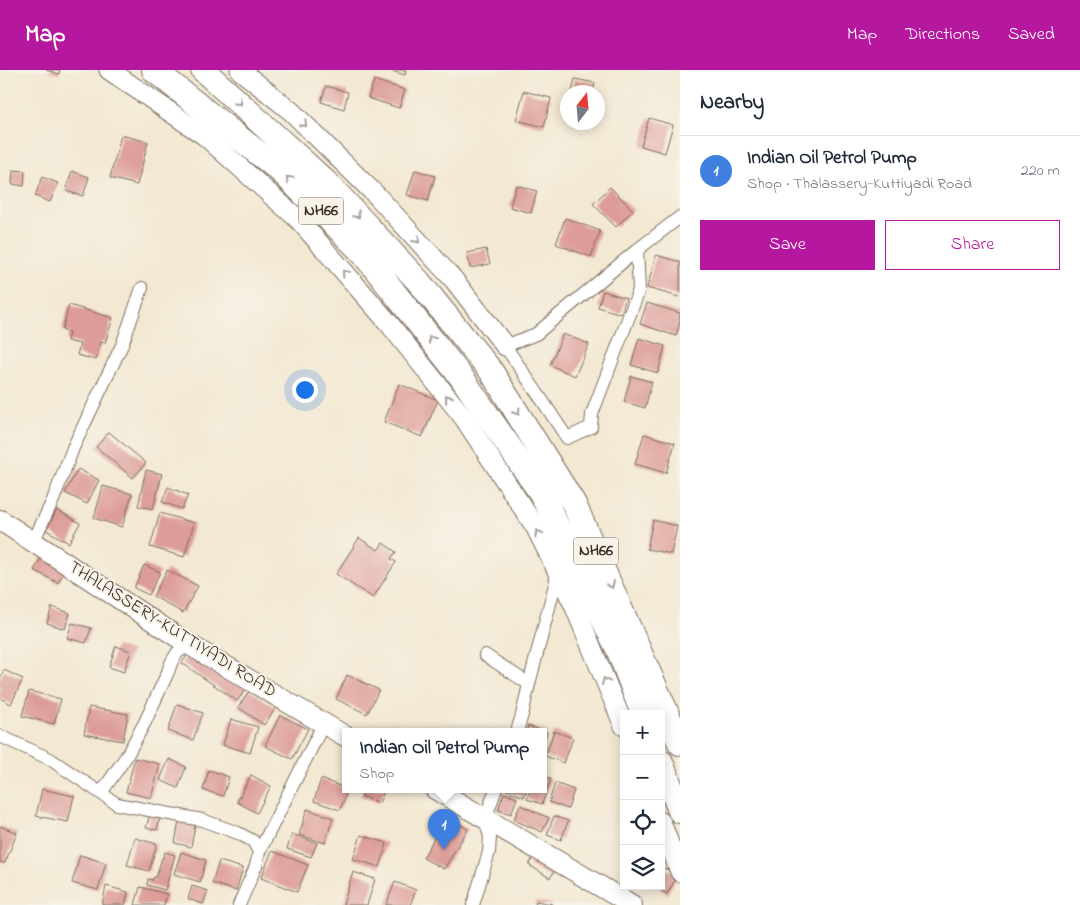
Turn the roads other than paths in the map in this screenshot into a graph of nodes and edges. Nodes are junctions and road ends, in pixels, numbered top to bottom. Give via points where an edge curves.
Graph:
1 (109, 70) edge
2 (154, 70) edge
3 (203, 70) edge
4 (240, 70) edge
5 (680, 217) edge
6 (636, 250) junction
7 (142, 288) dead end
8 (505, 346) junction
9 (0, 520) edge
10 (33, 542) junction
11 (558, 573) junction
12 (188, 644) junction
13 (485, 655) dead end
14 (529, 684) junction
15 (641, 710) edge
16 (620, 716) edge
17 (324, 724) junction
18 (518, 728) edge
19 (342, 734) edge
20 (0, 736) edge
21 (680, 743) edge
22 (665, 772) edge
23 (101, 793) junction
24 (441, 793) edge
25 (495, 793) edge
26 (680, 811) edge
27 (485, 819) junction
28 (665, 833) edge
29 (259, 852) junction
30 (680, 872) edge
31 (628, 904) edge
32 (239, 905) edge
33 (473, 905) edge

11 -> 1 street via 536,528 464,418 387,321 299,220 205,136
15 -> 2 highway, NH66 via 618,649 541,493 462,378 363,253 282,172
3 -> 21 highway, NH66 via 330,186 419,282 491,371 574,504
4 -> 8 street via 291,111 378,197 454,280
5 - 6 street
6 - 8 street via 536,334
6 - 8 street via 639,290 592,414 591,427 567,438
7 - 10 street via 122,345
9 - 10 main road, THALASSERY-KUTTIYADI ROAD
10 - 12 main road, THALASSERY-KUTTIYADI ROAD
11 - 14 street
16 -> 11 street
12 - 17 main road, THALASSERY-KUTTIYADI ROAD
12 - 23 street via 171,663 126,757
13 - 14 street
14 - 18 street
17 - 19 main road, THALASSERY-KUTTIYADI ROAD
17 - 29 street
20 - 23 street via 50,759
22 - 26 highway
23 - 29 street via 117,804 202,820 238,833 253,841
24 - 27 main road
25 - 27 street
27 - 31 main road
27 - 33 street via 490,837 489,852
28 - 30 street
29 - 32 street

